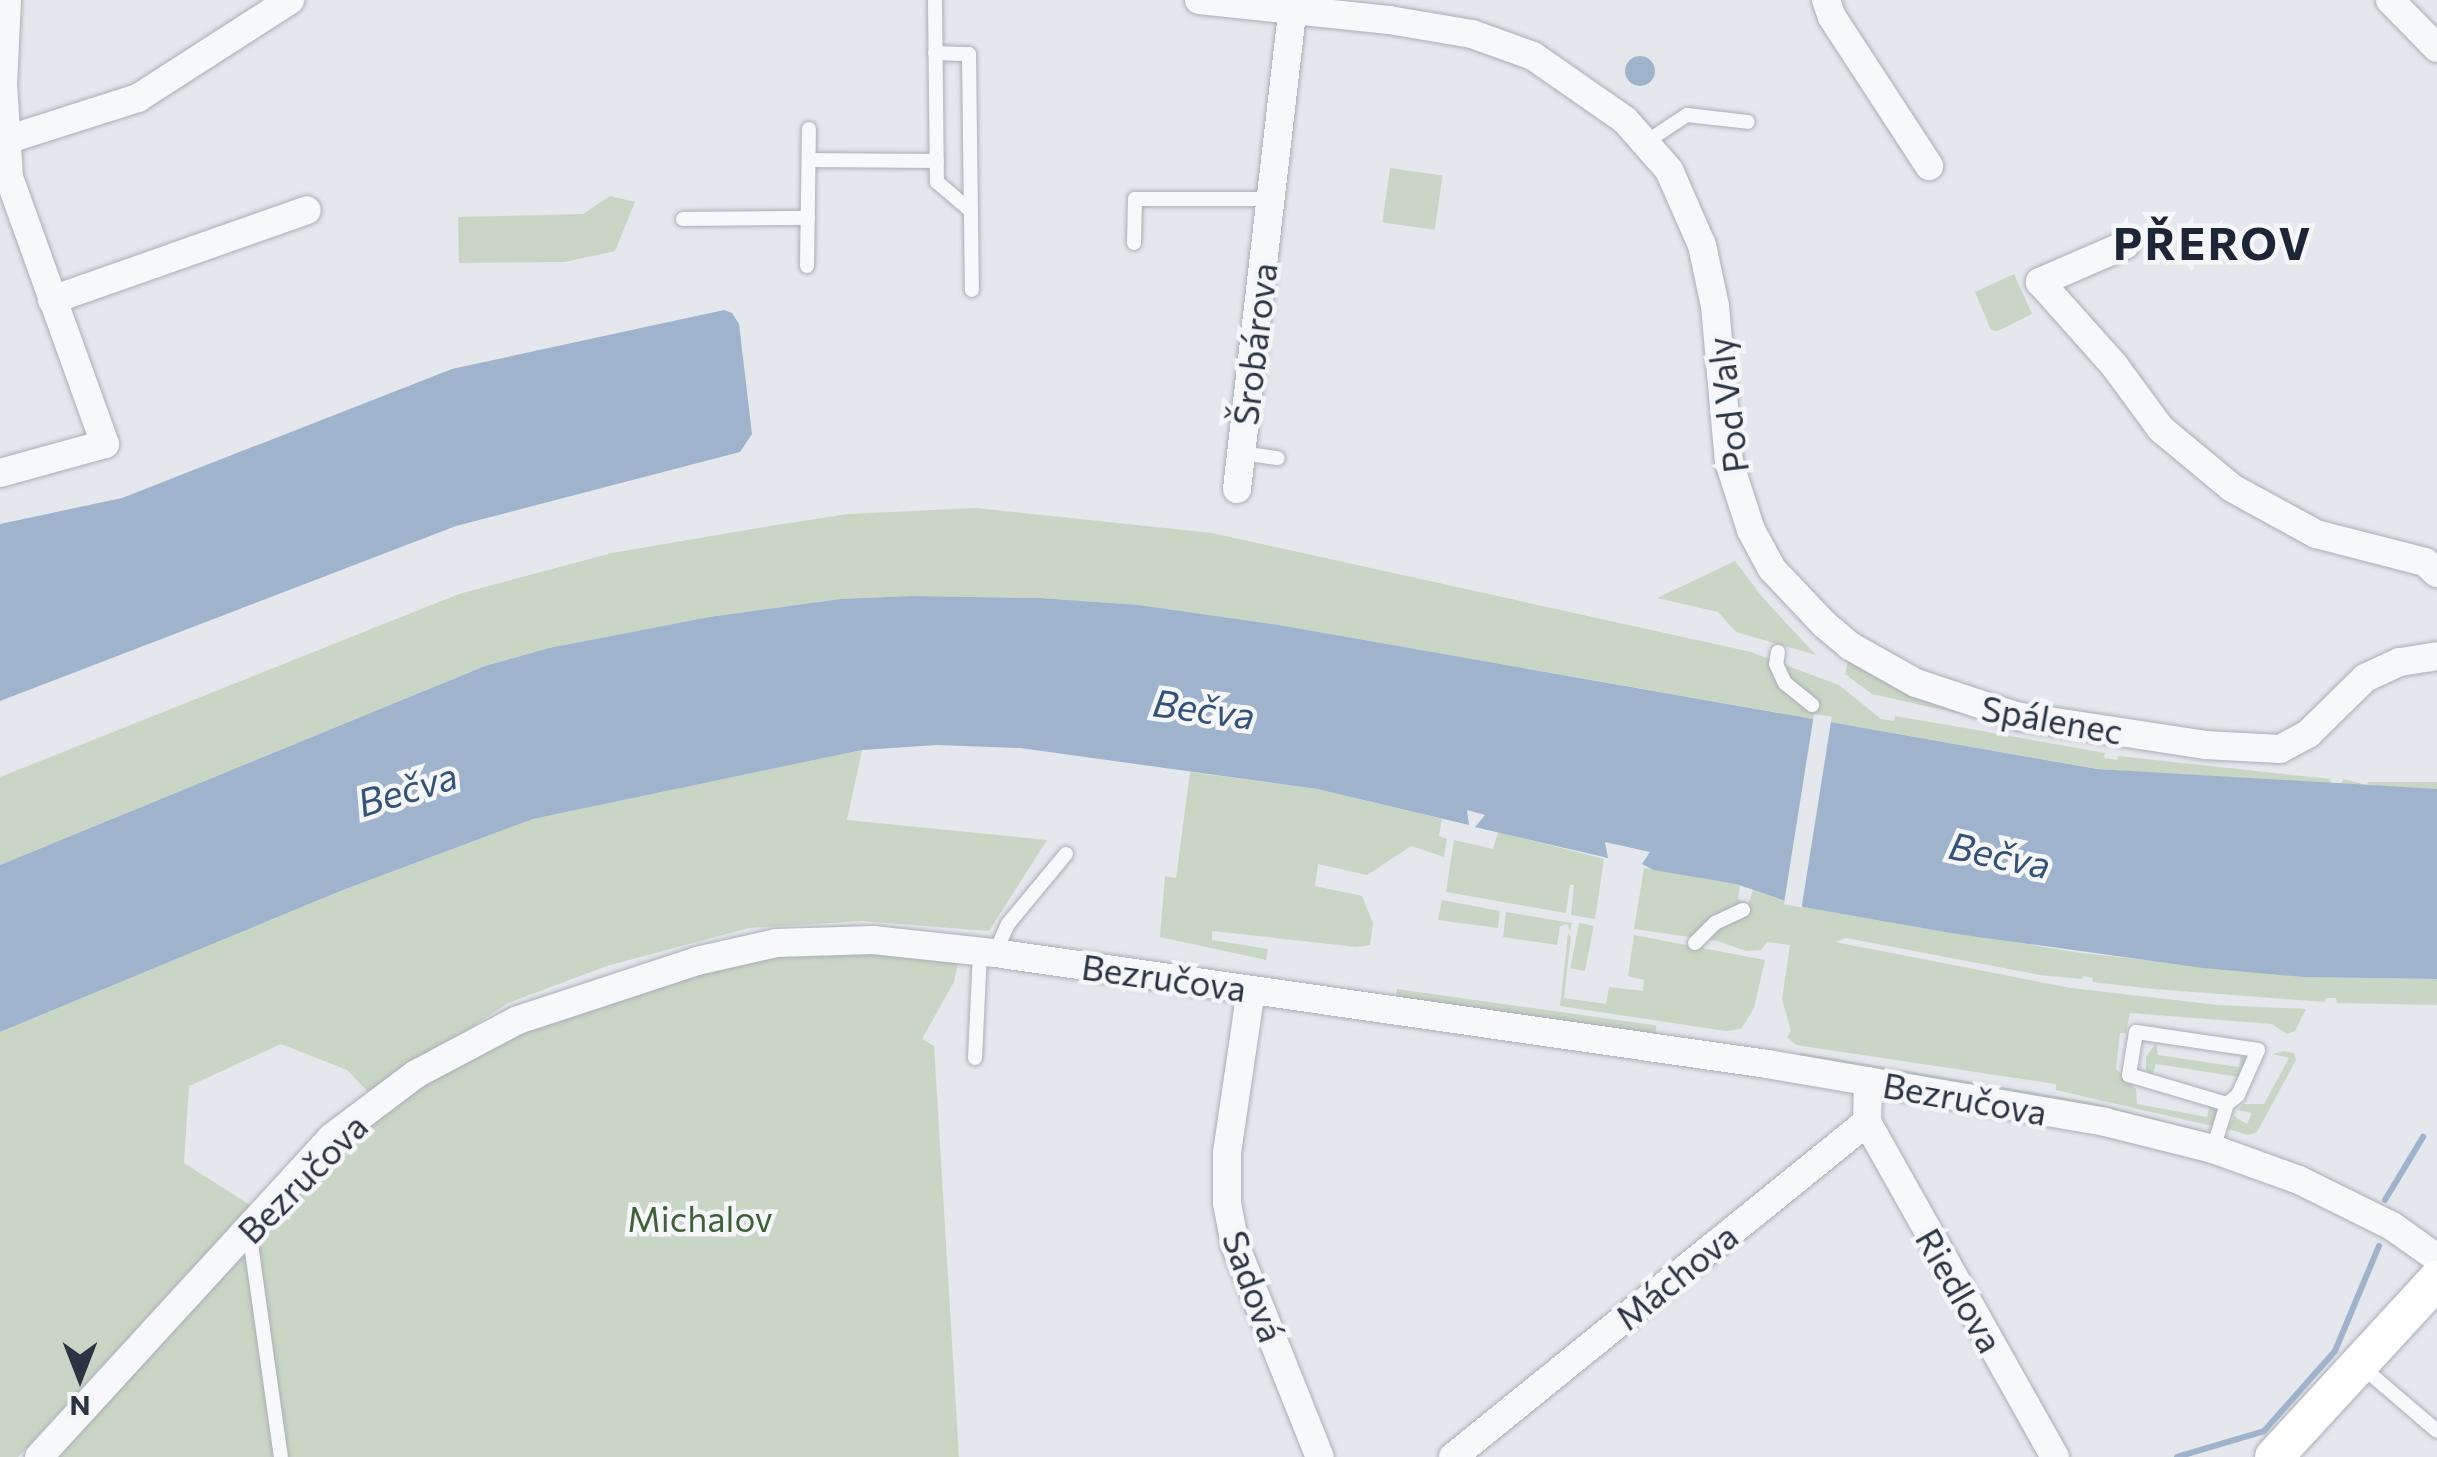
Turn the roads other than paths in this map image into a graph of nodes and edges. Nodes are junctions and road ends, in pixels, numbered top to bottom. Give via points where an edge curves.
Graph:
1 (6, 0) edge
2 (290, 0) edge
3 (935, 0) edge
4 (1199, 0) edge
5 (1826, 0) edge
6 (2390, 0) edge
7 (1293, 5) edge
8 (2437, 48) edge
9 (935, 53) junction
10 (1748, 122) dead end
11 (809, 130) dead end
12 (3, 141) edge
13 (1646, 142) junction
14 (809, 160) junction
15 (937, 161) junction
16 (1930, 166) dead end
17 (1270, 199) junction
18 (306, 210) dead end
19 (971, 211) junction
20 (808, 218) junction
21 (683, 219) dead end
22 (1134, 243) dead end
23 (2125, 244) dead end
24 (807, 266) dead end
25 (972, 290) dead end
26 (52, 300) junction
27 (1241, 453) junction
28 (1278, 458) dead end
29 (0, 472) edge
30 (1237, 490) dead end
31 (2433, 558) edge
32 (1850, 646) joint
33 (1778, 652) dead end
34 (2437, 656) edge
35 (1812, 705) dead end
36 (1066, 854) dead end
37 (1743, 910) dead end
38 (1696, 942) dead end
39 (988, 952) junction
40 (1251, 990) junction
41 (975, 1058) dead end
42 (1868, 1081) junction
43 (2227, 1104) junction
44 (1867, 1122) junction
45 (2213, 1148) junction
46 (249, 1230) junction
47 (2437, 1258) edge
48 (2437, 1280) edge
49 (2360, 1365) junction
50 (2437, 1431) edge
51 (39, 1457) edge
52 (281, 1457) edge
53 (1320, 1457) edge
54 (1453, 1457) edge
55 (2055, 1457) edge
56 (2274, 1457) edge

1 - 12 street
2 - 12 street via 138,98
3 - 9 lane
4 - 7 street, Pod Valy
5 - 16 street
6 - 8 street
7 - 13 street, Pod Valy via 1505,44 1567,76
7 - 17 street, Šrobárova
9 - 15 lane
9 - 19 lane via 970,54
10 - 13 lane via 1686,114
11 - 14 lane
12 - 26 street
13 - 32 street, Pod Valy via 1685,200 1702,245 1716,306 1724,425 1739,499 1772,569
14 - 15 lane
14 - 20 lane
15 - 19 lane via 937,182
17 - 22 lane via 1135,199
17 - 27 street, Šrobárova
18 - 26 street
19 - 25 lane
20 - 21 lane
20 - 24 lane
23 - 31 street via 2040,282 2161,428 2232,488 2316,534
26 - 29 street via 104,444
27 - 28 lane
27 - 30 street, Šrobárova
32 - 34 street, Spálenec via 1916,683 1997,711 2268,750 2308,734 2372,674
33 - 35 lane via 1785,683
36 - 39 lane
37 - 38 lane via 1715,923
39 - 40 street, Bezručova
39 - 41 lane
39 - 46 street, Bezručova via 873,940 776,943 697,961 518,1020 416,1074 331,1138
40 - 42 street, Bezručova
40 - 53 street, Sadová via 1226,1153 1226,1203 1235,1245
42 - 44 street
42 - 45 street, Bezručova via 2106,1122
43 - 43 lane via 2238,1096 2258,1050 2136,1032 2129,1075
43 - 45 lane
44 - 54 street, Máchova
44 - 55 street, Riedlova
45 - 47 street, Bezručova via 2338,1198
46 - 51 street, Bezručova
46 - 52 lane
48 - 49 street
49 - 50 lane
49 - 56 street

